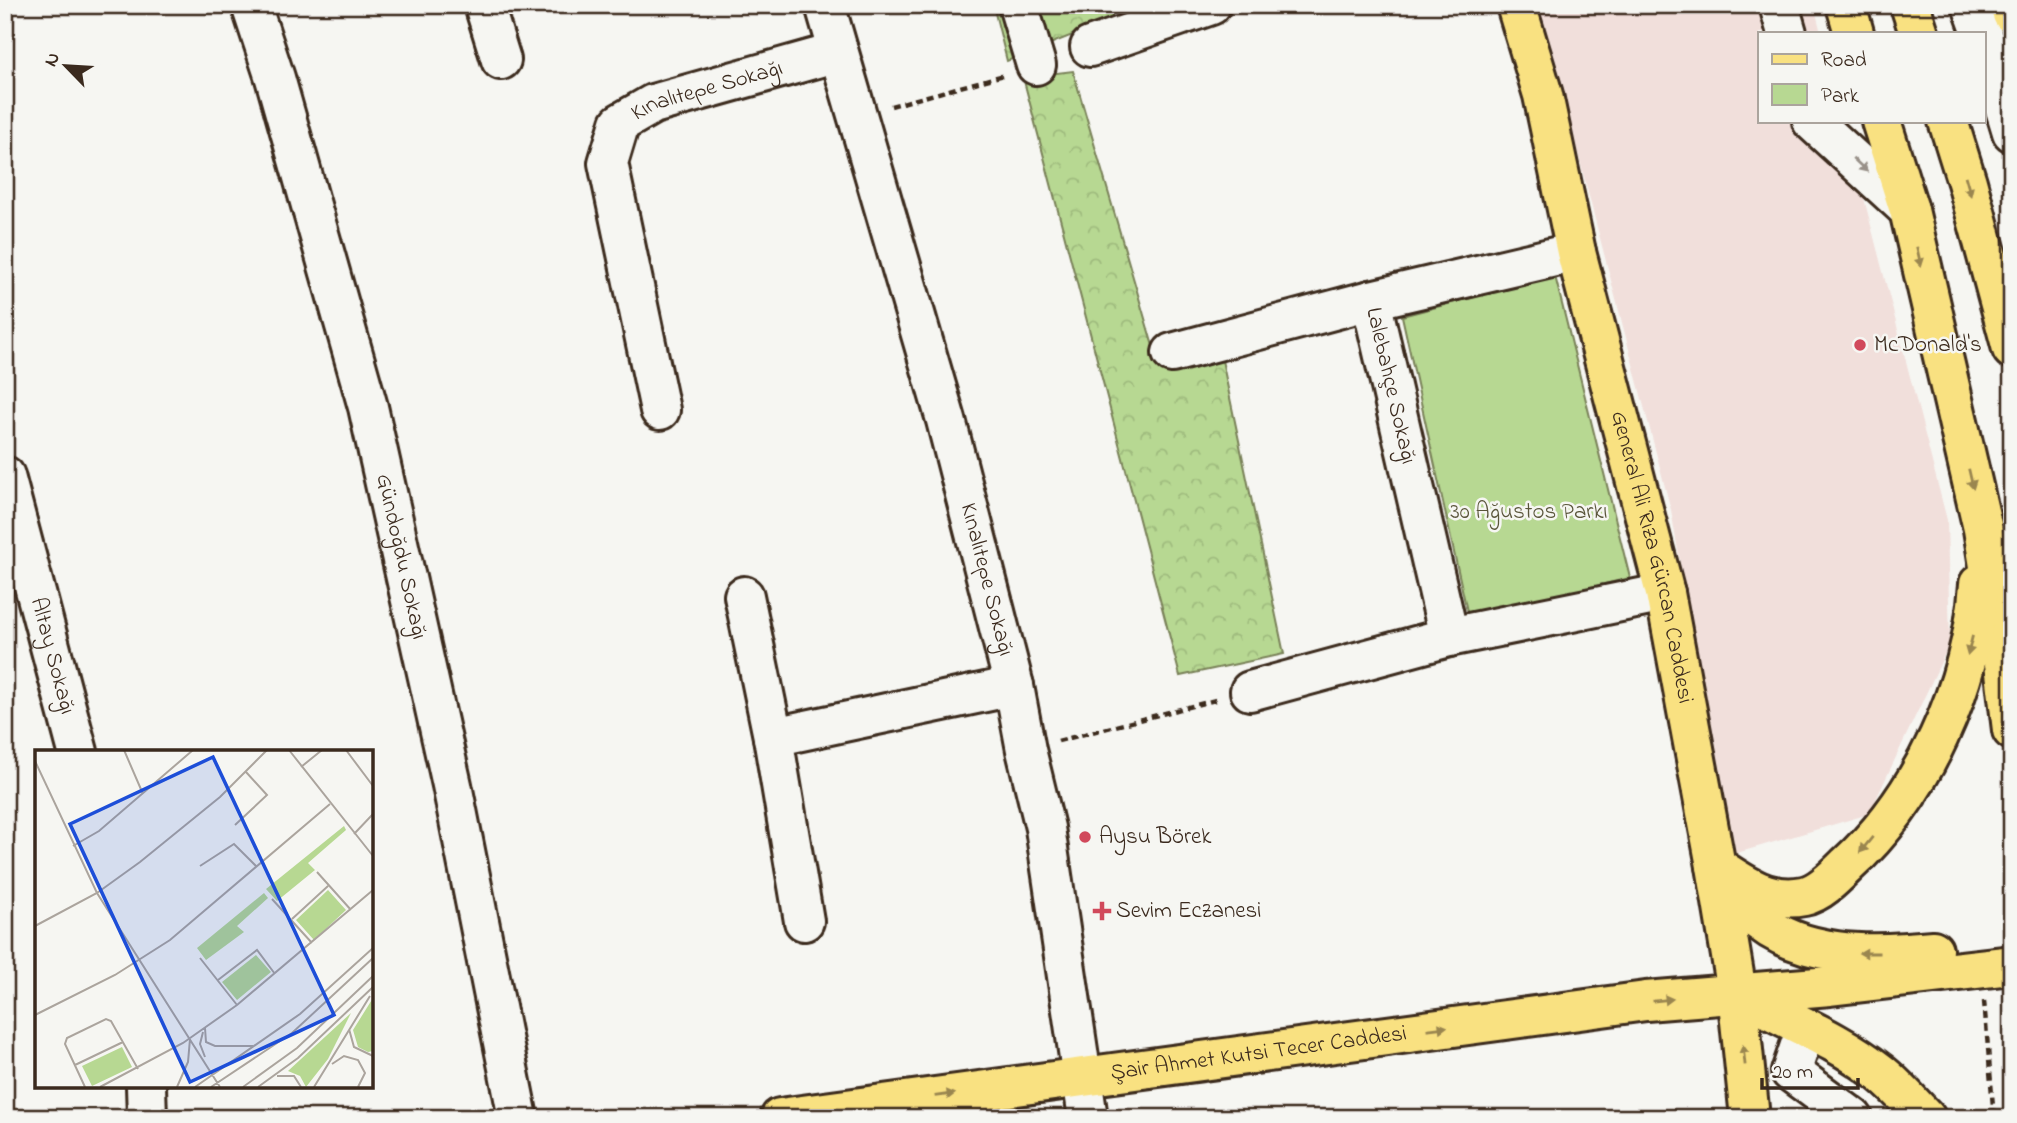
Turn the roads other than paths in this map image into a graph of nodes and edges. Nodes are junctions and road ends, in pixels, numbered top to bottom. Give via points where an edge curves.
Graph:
1 (251, 5) edge
2 (484, 5) edge
3 (825, 5) edge
4 (1018, 5) edge
5 (1211, 5) edge
6 (1516, 5) edge
7 (1779, 5) edge
8 (1846, 5) edge
9 (1910, 5) edge
10 (1972, 5) edge
11 (2009, 5) edge
12 (2012, 13) edge
13 (1787, 32) edge
14 (1854, 32) edge
15 (1919, 32) edge
16 (1982, 32) edge
17 (1090, 47) dead end
18 (1986, 47) edge
19 (838, 52) junction
20 (501, 60) dead end
21 (1035, 65) road end
22 (1813, 122) edge
23 (1881, 122) edge
24 (1948, 122) edge
25 (2012, 132) edge
26 (1909, 210) junction
27 (1576, 252) junction
28 (1371, 300) junction
29 (2012, 349) edge
30 (1172, 354) dead end
31 (660, 410) dead end
32 (5, 476) edge
33 (1983, 529) junction
34 (17, 564) edge
35 (1664, 593) junction
36 (744, 596) dead end
37 (1449, 637) junction
38 (1014, 686) junction
39 (1250, 691) road end
40 (2012, 730) edge
41 (774, 737) junction
42 (77, 750) edge
43 (1716, 866) junction
44 (804, 922) dead end
45 (2012, 939) edge
46 (1933, 962) junction
47 (2012, 965) edge
48 (1737, 992) junction
49 (1806, 1028) junction
50 (1083, 1075) junction
51 (146, 1088) edge
52 (147, 1118) edge
53 (518, 1118) edge
54 (780, 1118) edge
55 (1088, 1118) edge
56 (1750, 1118) edge
57 (1853, 1118) edge
58 (1926, 1118) edge

1 - 53 street, Gündoğdu Sokağı via 368,407 453,785
2 - 20 street
3 - 19 street, Kınalıtepe Sokağı
4 - 21 street
5 - 17 street
6 - 27 main road, General Ali Rıza Gürcan Caddesi via 1543,95
7 - 13 street
8 - 14 main road
9 - 15 main road
10 - 16 street
11 - 12 main road
18 - 25 street
19 - 31 street, Kınalıtepe Sokağı via 653,104 620,123 608,163
19 - 38 street, Kınalıtepe Sokağı via 946,420
22 -> 26 street
23 - 26 main road
24 -> 29 main road
26 -> 33 main road
27 - 28 street, Lalebahçe Sokağı
27 - 35 main road, General Ali Rıza Gürcan Caddesi
28 - 30 street
28 - 37 street, Lalebahçe Sokağı
32 - 34 street, Altay Sokağı
33 - 40 main road
33 -> 43 main road via 1976,620 1952,707 1910,789 1887,819 1858,855 1807,896 1781,898 1754,891
34 - 42 street, Altay Sokağı
35 - 37 street
35 - 43 main road, General Ali Rıza Gürcan Caddesi
36 - 41 street
37 - 39 street
38 - 41 street
38 - 50 street, Kınalıtepe Sokağı via 1045,828
41 - 44 street
46 -> 43 main road via 1899,953 1849,953 1807,945 1778,933 1750,913
43 - 48 main road, General Ali Rıza Gürcan Caddesi
45 - 46 main road
46 - 47 main road
46 - 48 main road, Şair Ahmet Kutsi Tecer Caddesi via 1830,986
48 - 49 main road
50 -> 48 main road, Şair Ahmet Kutsi Tecer Caddesi
56 -> 48 main road, General Ali Rıza Gürcan Caddesi
49 - 57 street via 1791,1072
49 - 58 main road via 1881,1072
54 -> 50 main road, Şair Ahmet Kutsi Tecer Caddesi
50 - 55 street, Kınalıtepe Sokağı
51 - 52 street

